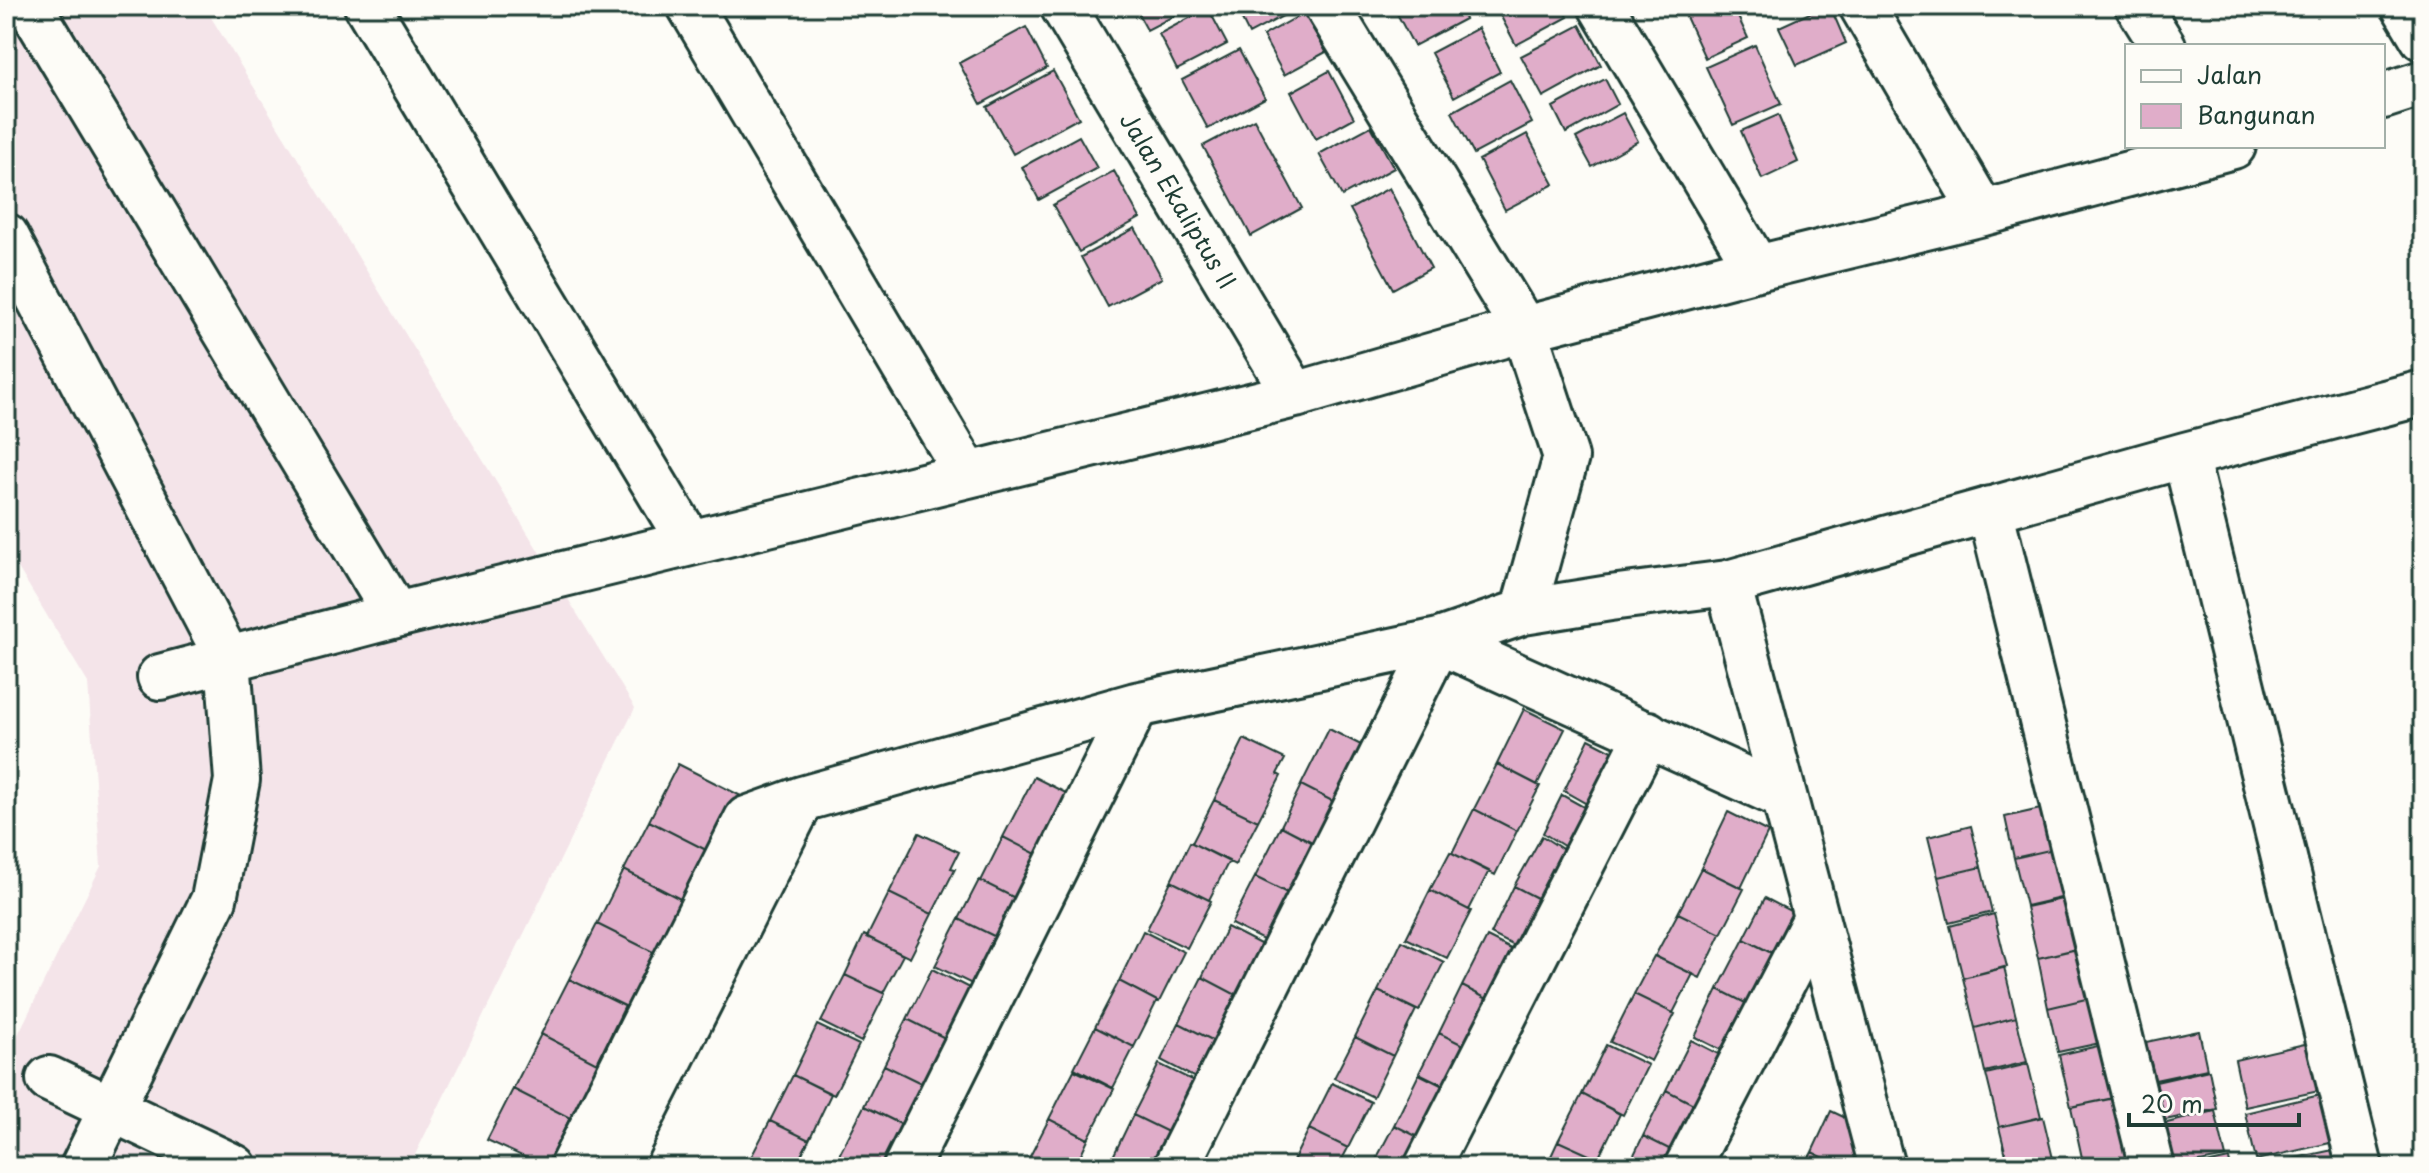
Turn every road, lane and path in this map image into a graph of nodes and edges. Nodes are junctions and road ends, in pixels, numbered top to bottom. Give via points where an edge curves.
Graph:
1 (30, 6) edge
2 (367, 6) edge
3 (690, 6) edge
4 (1063, 6) edge
5 (1327, 6) edge
6 (1601, 6) edge
7 (1862, 6) edge
8 (2138, 6) edge
9 (2404, 6) edge
10 (2423, 38) edge
11 (2162, 44) edge
12 (2423, 83) edge
13 (2385, 95) edge
14 (2223, 148) edge
15 (1983, 213) junction
16 (6, 236) edge
17 (1757, 268) junction
18 (1524, 329) junction
19 (1295, 395) junction
20 (2422, 397) edge
21 (2185, 455) junction
22 (968, 475) junction
23 (1990, 509) junction
24 (690, 543) junction
25 (1728, 583) junction
26 (1523, 612) junction
27 (396, 615) junction
28 (1439, 641) junction
29 (228, 659) junction
30 (160, 677) dead end
31 (1136, 705) junction
32 (1648, 734) junction
33 (1782, 796) junction
34 (802, 799) junction
35 (1816, 918) junction
36 (49, 1079) dead end
37 (113, 1109) junction
38 (83, 1167) edge
39 (234, 1167) edge
40 (572, 1167) edge
41 (616, 1167) edge
42 (906, 1167) edge
43 (1176, 1167) edge
44 (1427, 1167) edge
45 (1687, 1167) edge
46 (1882, 1167) edge
47 (2152, 1167) edge
48 (2360, 1167) edge

1 - 27 street
2 - 24 street
3 - 22 street
4 - 19 street, Jalan Ekaliptus II
5 - 18 street
6 - 17 street
7 - 15 street
8 - 11 street
9 - 10 street
12 - 13 street
14 - 15 street
15 - 17 street
16 - 29 street
17 - 18 street
18 - 19 street
18 - 26 street via 1566,457
19 - 22 street
20 - 21 street
21 - 23 street
21 - 48 street
22 - 24 street
23 - 25 street
23 - 47 street
24 - 27 street
25 - 26 street
25 - 33 street
26 - 28 street
27 - 29 street
28 - 31 street
28 - 32 street
28 - 43 street
29 - 30 street
29 - 37 street via 237,780 214,899
31 - 34 street
31 - 42 street
32 - 33 street
32 - 44 street
33 - 35 street
34 - 40 street via 747,819
34 - 41 street
35 - 45 street
35 - 46 street
36 - 37 street
37 - 38 street
37 - 39 street

